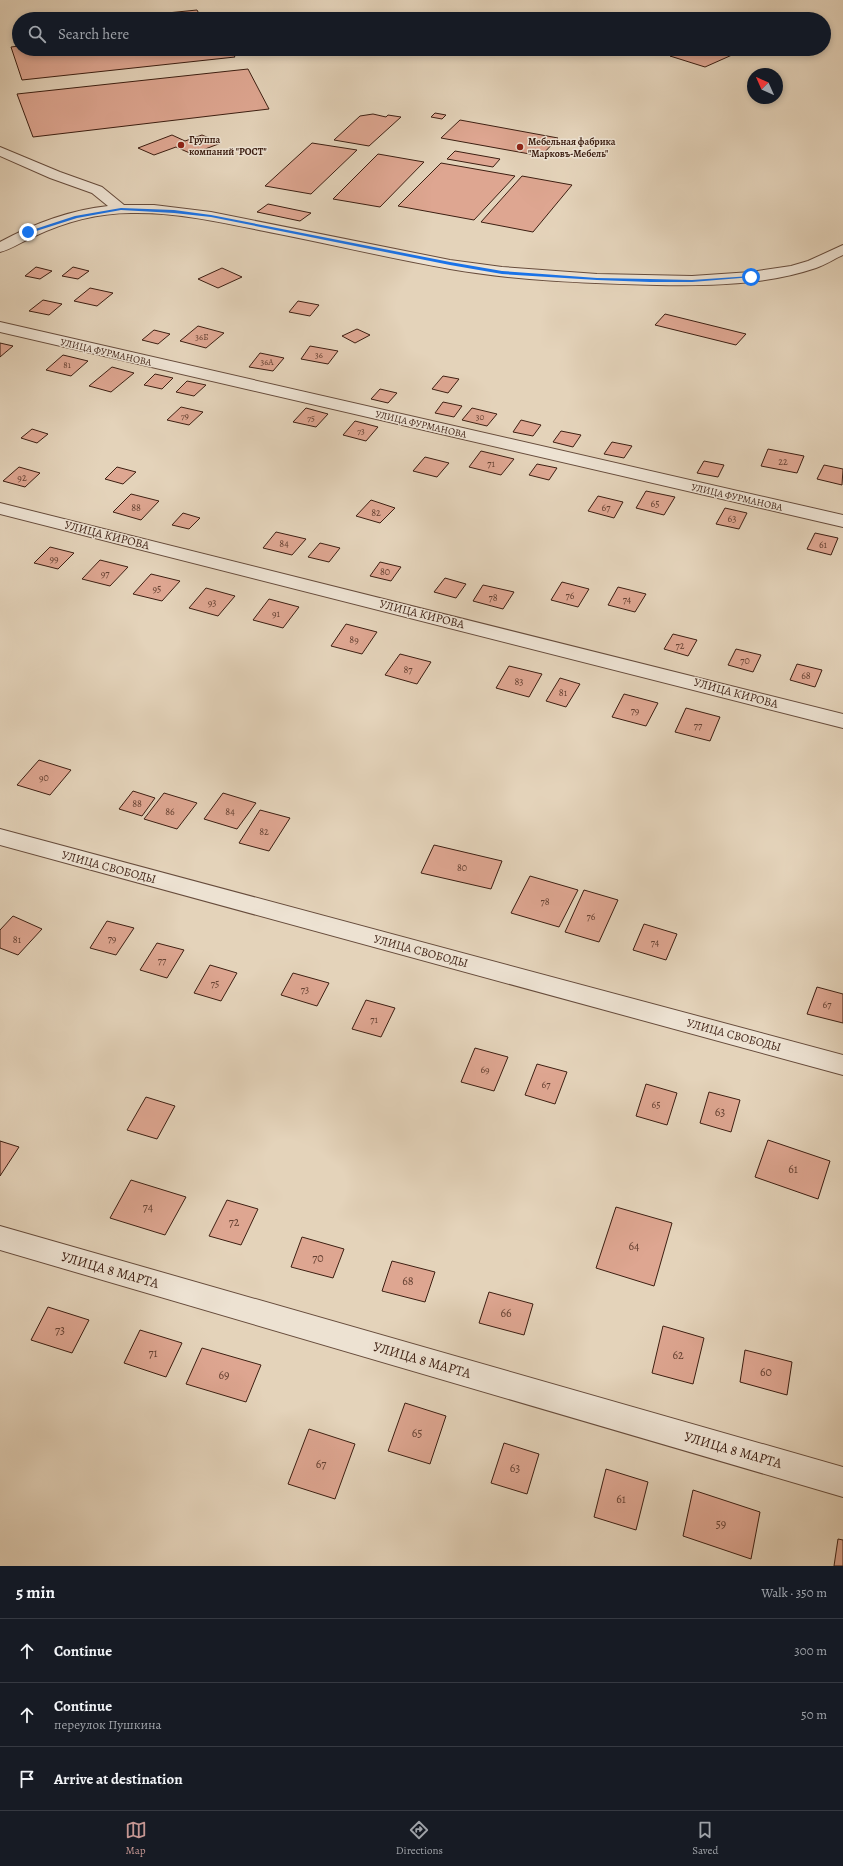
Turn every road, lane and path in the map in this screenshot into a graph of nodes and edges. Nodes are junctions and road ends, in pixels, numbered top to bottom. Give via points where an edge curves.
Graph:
1 (0, 150) edge
2 (121, 209) junction
3 (0, 248) edge
4 (843, 249) edge
5 (0, 327) edge
6 (0, 508) edge
7 (843, 521) edge
8 (843, 721) edge
9 (0, 837) edge
10 (843, 1065) edge
11 (0, 1238) edge
12 (843, 1482) edge

1 - 2 street via 55,175 97,190
2 - 3 street via 72,218 28,232
2 - 4 street via 174,211 211,216 502,272 597,279 692,281 751,277 813,264
5 - 7 street, УЛИЦА ФУРМАНОВА
6 - 8 street, УЛИЦА КИРОВА
9 - 10 street, УЛИЦА СВОБОДЫ
11 - 12 street, УЛИЦА 8 МАРТА

